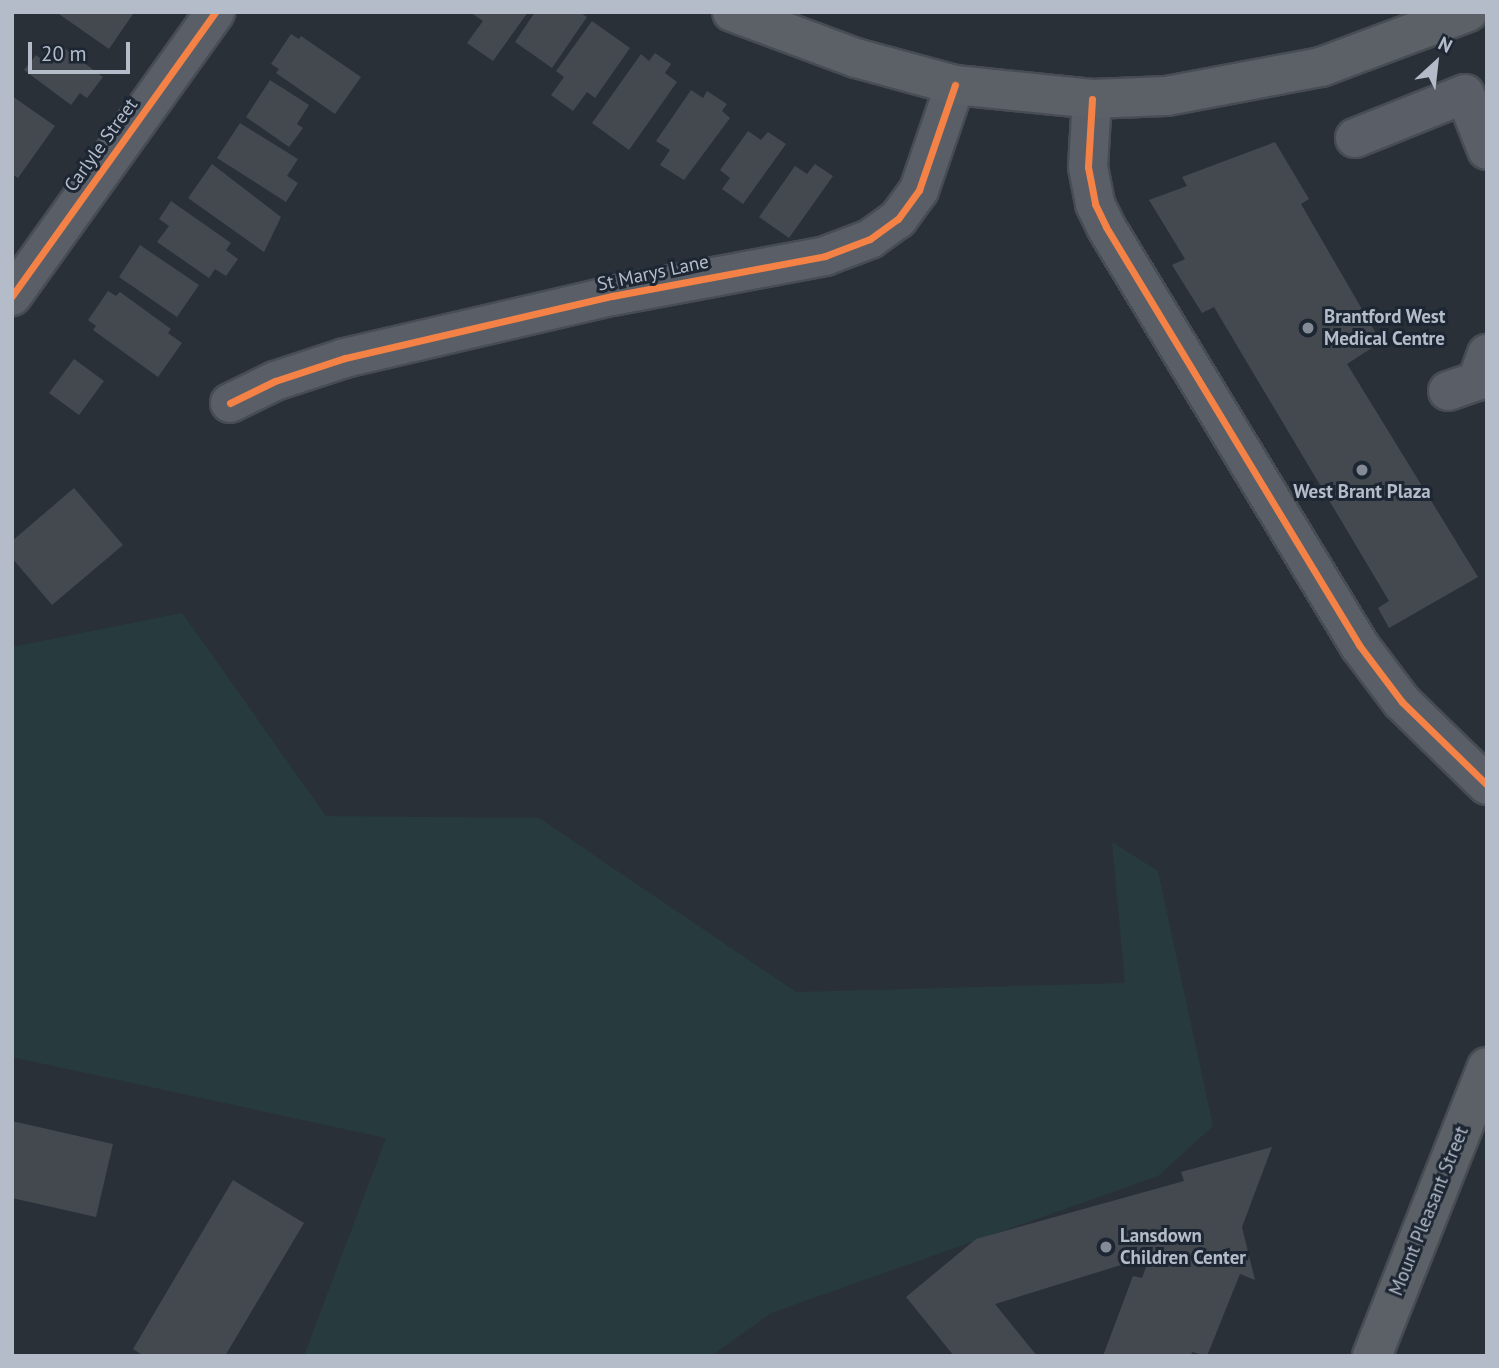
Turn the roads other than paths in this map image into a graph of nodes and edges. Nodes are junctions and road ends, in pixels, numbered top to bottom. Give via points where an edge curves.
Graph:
1 (215, 12) edge
2 (732, 12) edge
3 (1468, 12) edge
4 (955, 85) junction
5 (1092, 99) junction
6 (1355, 138) dead end
7 (1487, 150) edge
8 (12, 296) edge
9 (1487, 354) edge
10 (1448, 391) dead end
11 (230, 403) dead end
12 (1487, 785) edge
13 (1487, 1067) edge
14 (1372, 1356) edge

1 - 8 street, Carlyle Street
2 - 4 main road via 856,58
3 - 5 main road via 1321,67 1180,94
4 - 5 main road
4 - 11 street, St Marys Lane via 919,190 898,219 870,239 825,256 612,296 439,340 345,358 275,381
5 - 12 street via 1088,167 1095,204 1106,227 1359,645 1402,702
6 - 7 street via 1465,94
9 - 10 street via 1477,381
13 - 14 main road, Mount Pleasant Street

